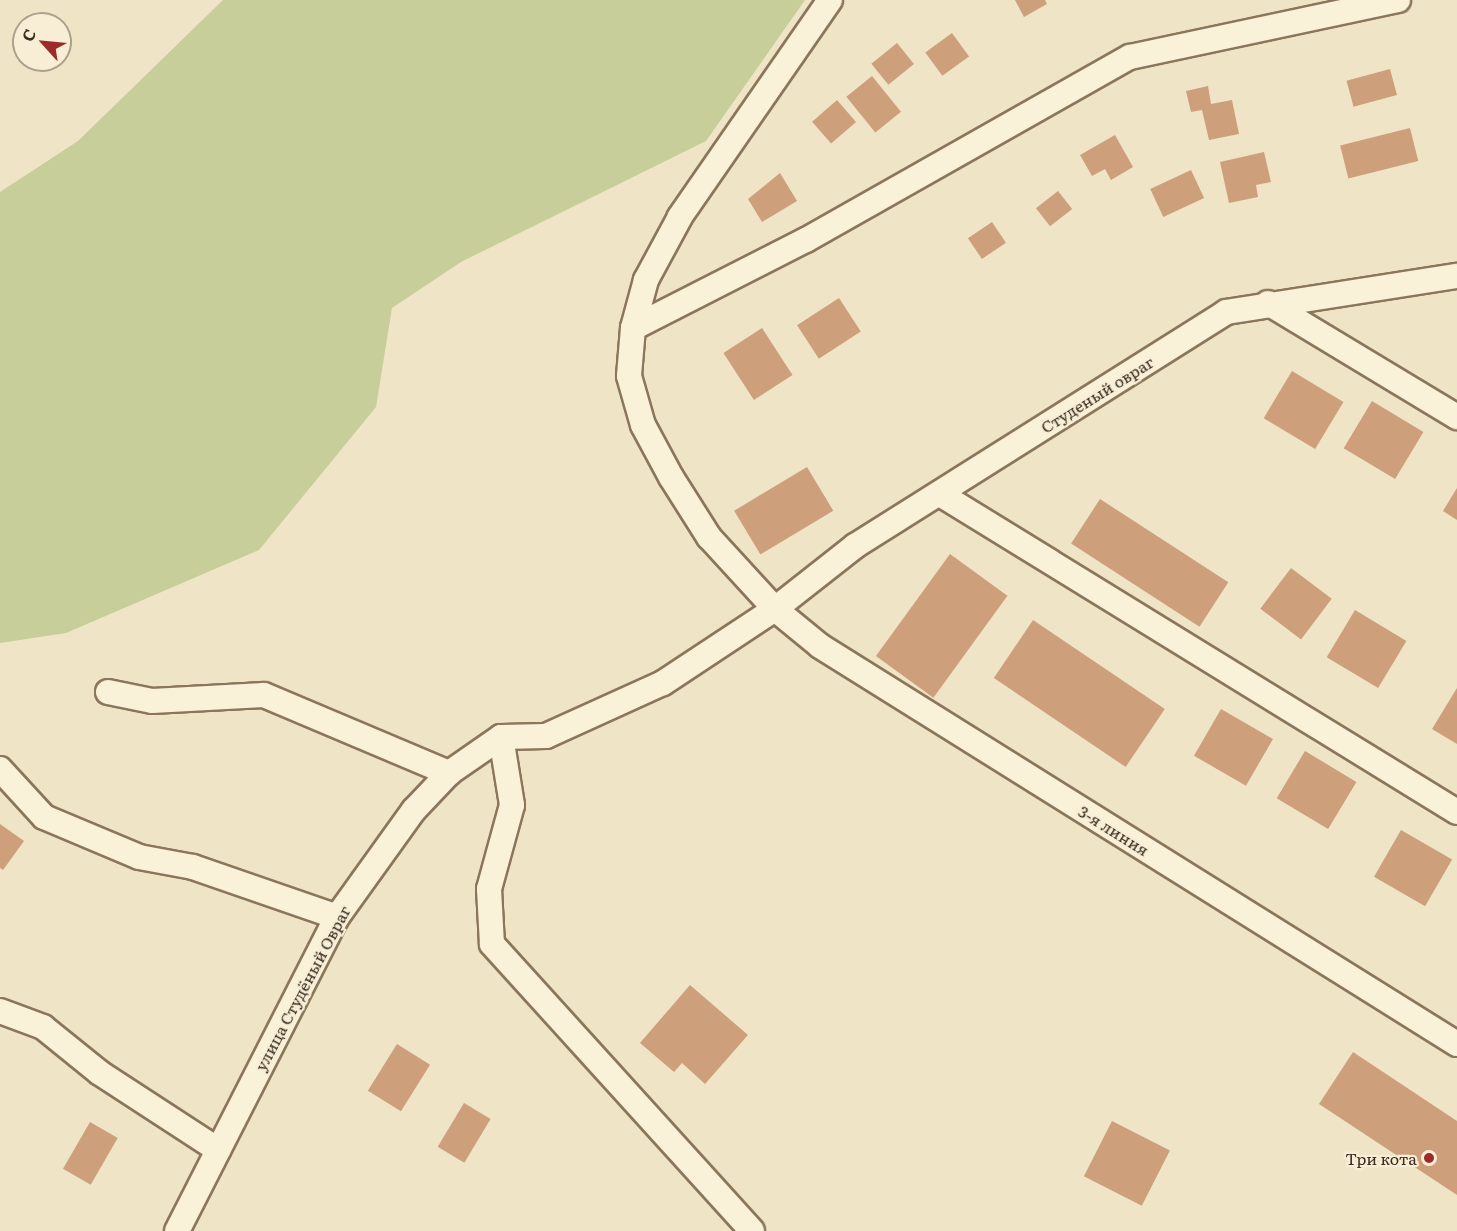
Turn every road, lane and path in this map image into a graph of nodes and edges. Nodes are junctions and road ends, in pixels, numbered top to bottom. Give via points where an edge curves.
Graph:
1 (830, 0) edge
2 (1398, 0) edge
3 (1457, 276) edge
4 (1268, 303) junction
5 (633, 328) junction
6 (1457, 417) edge
7 (940, 494) junction
8 (775, 609) junction
9 (108, 692) dead end
10 (501, 737) junction
11 (0, 769) edge
12 (449, 772) junction
13 (1457, 812) edge
14 (337, 917) junction
15 (0, 1011) edge
16 (1457, 1044) edge
17 (218, 1150) junction
18 (177, 1231) edge
19 (752, 1231) edge

1 - 5 street, 3-я линия via 680,216 646,280
2 - 5 street via 1130,57 806,240
3 - 4 street, Студеный овраг
4 - 6 street
4 - 7 street, Студеный овраг via 1226,312
5 - 8 street, 3-я линия via 629,376 643,425 709,537
7 - 8 street, Студеный овраг via 855,546
7 - 13 street
8 - 10 street via 663,682 546,736
8 - 16 street, 3-я линия via 820,646
9 - 12 street via 152,701 264,695
10 - 12 street, улица Студёный Овраг
10 - 19 street via 512,805 489,889 492,944
11 - 14 street via 44,817 140,857 194,867
12 - 14 street, улица Студёный Овраг via 414,810
14 - 17 street, улица Студёный Овраг
15 - 17 street via 43,1028 100,1073
17 - 18 street, улица Студёный Овраг

